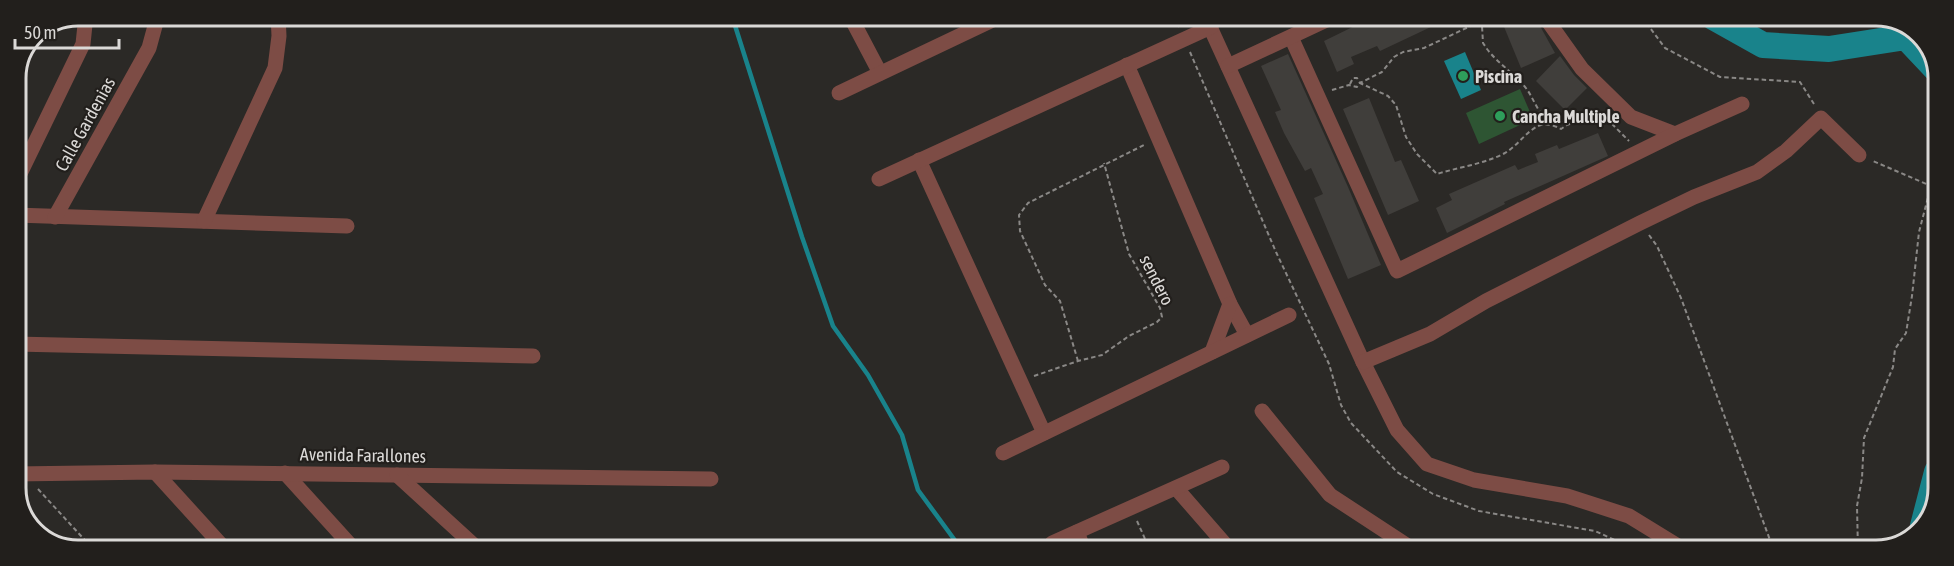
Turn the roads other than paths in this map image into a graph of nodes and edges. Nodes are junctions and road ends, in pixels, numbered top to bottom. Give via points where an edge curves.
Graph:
1 (85, 26) edge
2 (155, 26) edge
3 (279, 26) edge
4 (855, 26) edge
5 (980, 26) edge
6 (1200, 26) edge
7 (1210, 26) edge
8 (1315, 26) edge
9 (1551, 26) edge
10 (1292, 37) junction
11 (1127, 65) junction
12 (1228, 66) junction
13 (880, 74) junction
14 (839, 93) dead end
15 (1742, 104) dead end
16 (1675, 134) junction
17 (1859, 155) road end
18 (919, 160) junction
19 (26, 161) edge
20 (879, 179) dead end
21 (26, 216) edge
22 (55, 217) junction
23 (204, 221) junction
24 (347, 226) dead end
25 (1230, 304) junction
26 (1289, 315) dead end
27 (1247, 335) junction
28 (26, 344) edge
29 (1212, 352) junction
30 (533, 356) dead end
31 (1363, 362) junction
32 (1262, 411) dead end
33 (1044, 433) junction
34 (1002, 453) dead end
35 (1222, 467) dead end
36 (155, 472) junction
37 (285, 473) junction
38 (26, 474) edge
39 (397, 475) junction
40 (711, 479) dead end
41 (1176, 488) junction
42 (1077, 532) junction
43 (217, 540) edge
44 (346, 540) edge
45 (468, 540) edge
46 (1059, 540) edge
47 (1080, 540) edge
48 (1221, 540) edge
49 (1399, 540) edge
50 (1668, 540) edge

1 - 19 street via 83,44
2 - 22 street, Calle Gardenias via 149,48
3 - 23 street via 275,68
4 - 13 street
5 - 13 street
6 - 11 street
7 - 12 street
8 - 10 street
9 - 16 street via 1582,69 1631,117
10 - 12 street
10 - 16 street via 1397,271
11 - 18 street
11 - 25 street
12 - 31 street
13 - 14 street
15 - 16 street
17 - 31 street via 1821,118 1757,172 1694,196 1486,300 1430,334
18 - 20 street
18 - 33 street
21 - 22 street
22 - 23 street
23 - 24 street
25 - 27 street
25 - 29 street
26 - 27 street
27 - 29 street
28 - 30 street
29 - 33 street
31 - 50 street via 1398,430 1427,464 1474,480 1567,496 1629,516
32 - 49 street via 1330,495
33 - 34 street
35 - 41 street
36 - 37 street, Avenida Farallones
36 - 38 street, Avenida Farallones
36 - 43 street
37 - 39 street, Avenida Farallones
37 - 44 street
39 - 40 street, Avenida Farallones
39 - 45 street
41 - 42 street
41 - 48 street
42 - 46 street
42 - 47 street

